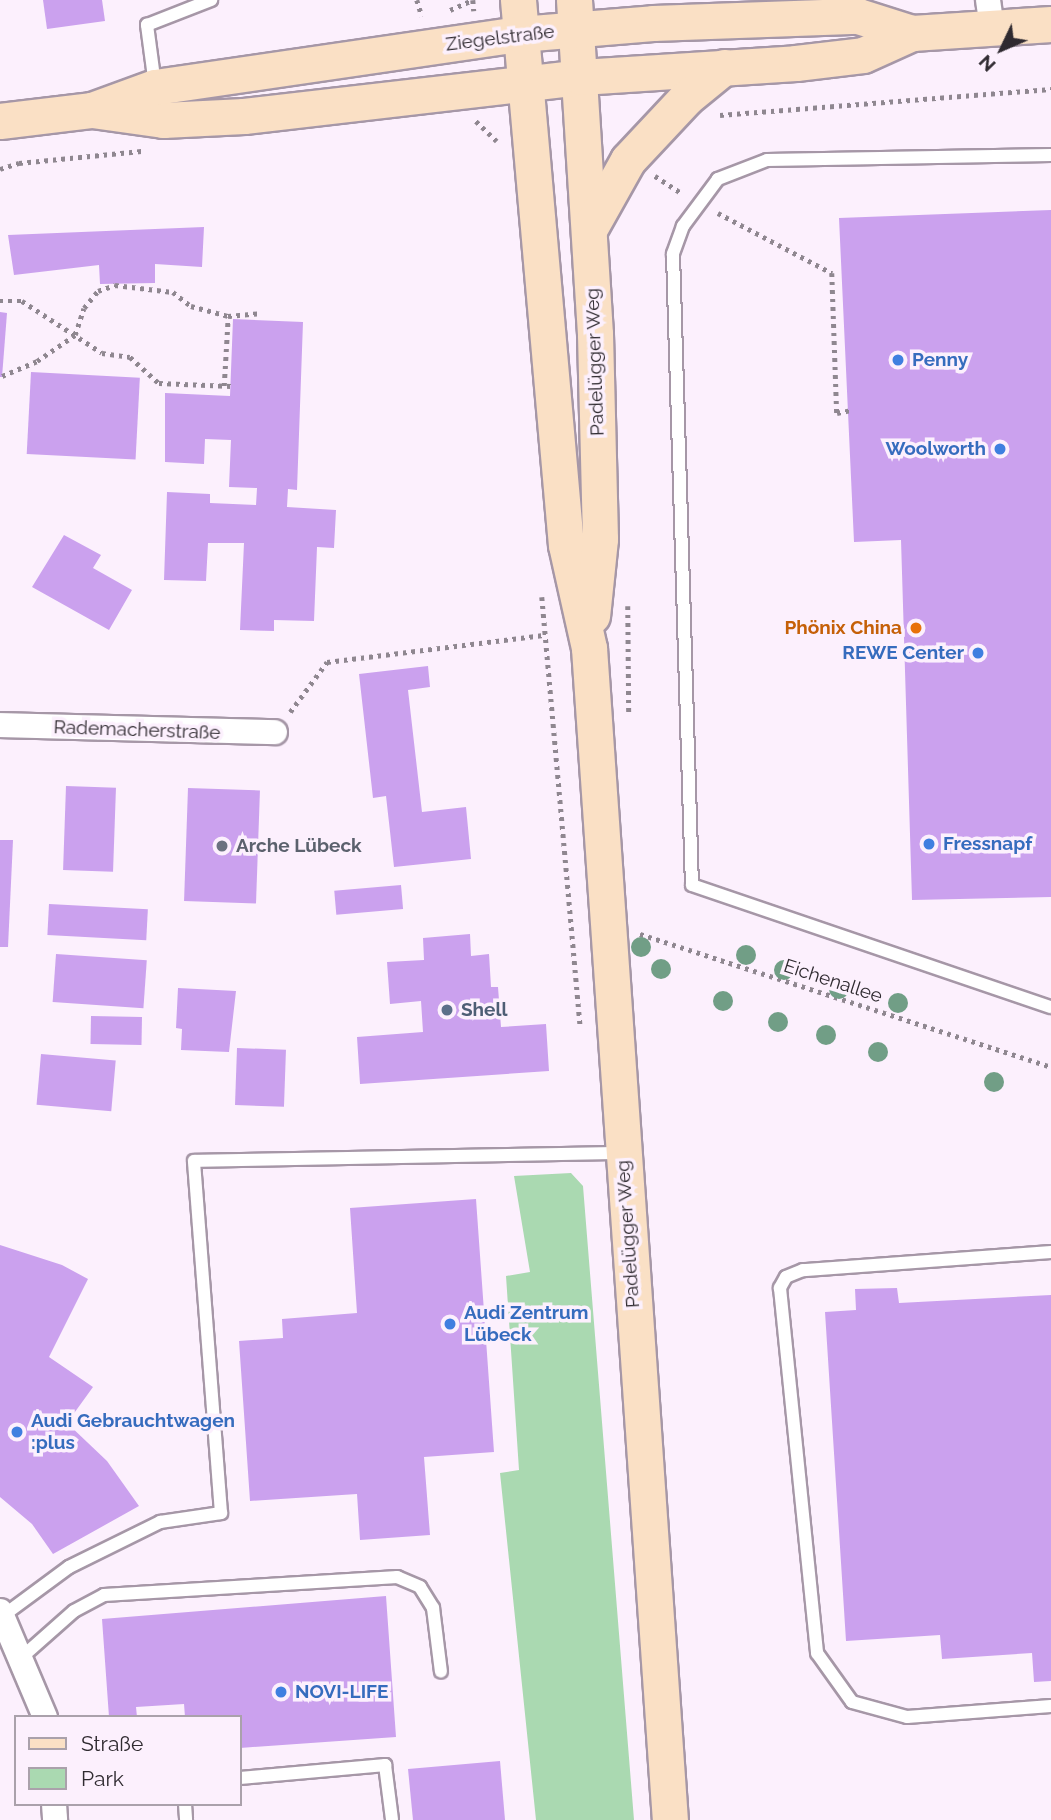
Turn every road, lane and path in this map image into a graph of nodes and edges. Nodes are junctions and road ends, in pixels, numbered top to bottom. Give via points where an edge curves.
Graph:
1 (211, 0) edge
2 (417, 0) edge
3 (518, 0) edge
4 (990, 13) edge
5 (576, 15) edge
6 (423, 22) dead end
7 (1051, 24) edge
8 (912, 33) junction
9 (520, 34) junction
10 (724, 67) junction
11 (581, 77) junction
12 (526, 85) junction
13 (155, 87) junction
14 (1051, 89) edge
15 (92, 110) junction
16 (712, 117) dead end
17 (475, 120) dead end
18 (0, 121) edge
19 (505, 149) dead end
20 (1051, 155) edge
21 (644, 169) dead end
22 (698, 203) junction
23 (590, 228) junction
24 (0, 301) edge
25 (260, 313) dead end
26 (228, 316) junction
27 (75, 335) junction
28 (2, 376) dead end
29 (851, 410) dead end
30 (541, 593) dead end
31 (545, 635) junction
32 (589, 648) junction
33 (0, 725) edge
34 (275, 732) joint
35 (606, 923) junction
36 (1051, 1007) edge
37 (580, 1030) dead end
38 (1051, 1067) edge
39 (622, 1153) junction
40 (1051, 1252) edge
41 (2, 1613) edge
42 (22, 1657) junction
43 (441, 1672) dead end
44 (1051, 1706) edge
45 (44, 1715) edge
46 (242, 1777) edge
47 (392, 1820) edge
48 (670, 1820) edge

1 - 13 lane via 147,25
2 - 6 path
3 - 9 main road, Padelügger Weg
4 - 7 main road, Ziegelstraße
4 - 8 main road, Ziegelstraße
5 - 8 main road, Ziegelstraße via 858,16
5 - 9 main road, Ziegelstraße
5 - 11 main road, Padelügger Weg
8 - 10 main road, Ziegelstraße via 863,55
9 - 12 main road, Padelügger Weg
9 - 13 main road, Ziegelstraße
10 - 11 main road, Ziegelstraße
10 - 23 main road via 686,97 628,160
11 - 12 main road, Ziegelstraße
11 - 23 main road, Padelügger Weg
12 - 15 main road, Ziegelstraße via 244,116 163,120
12 - 32 main road, Padelügger Weg via 566,545
13 - 15 main road, Ziegelstraße
14 - 16 path via 733,111
15 - 18 main road, Ziegelstraße
17 - 19 path
20 - 22 lane via 767,160 718,179
21 - 22 path
22 - 29 path via 832,273 837,413
22 - 36 lane via 673,254 692,885
23 - 32 main road, Padelügger Weg via 600,539
24 - 27 path via 22,301
25 - 26 path
26 - 27 path via 191,306 173,292 115,285 98,291 84,308
26 - 27 path via 228,386 159,383 130,357 102,353
27 - 28 path via 37,361
30 - 31 path
31 - 34 path via 327,662
31 - 37 path
32 - 35 main road, Padelügger Weg
33 - 34 street, Rademacherstraße
35 - 38 path, Eichenallee
35 - 39 main road, Padelügger Weg
39 - 41 lane via 194,1161 221,1513 160,1522 69,1567
39 - 48 main road, Padelügger Weg
40 - 44 lane via 803,1270 786,1276 780,1288 817,1653 852,1702 907,1717
41 - 42 street
42 - 43 lane via 74,1611 104,1595 397,1577 420,1587 433,1608
42 - 45 street
46 - 47 lane via 385,1765

